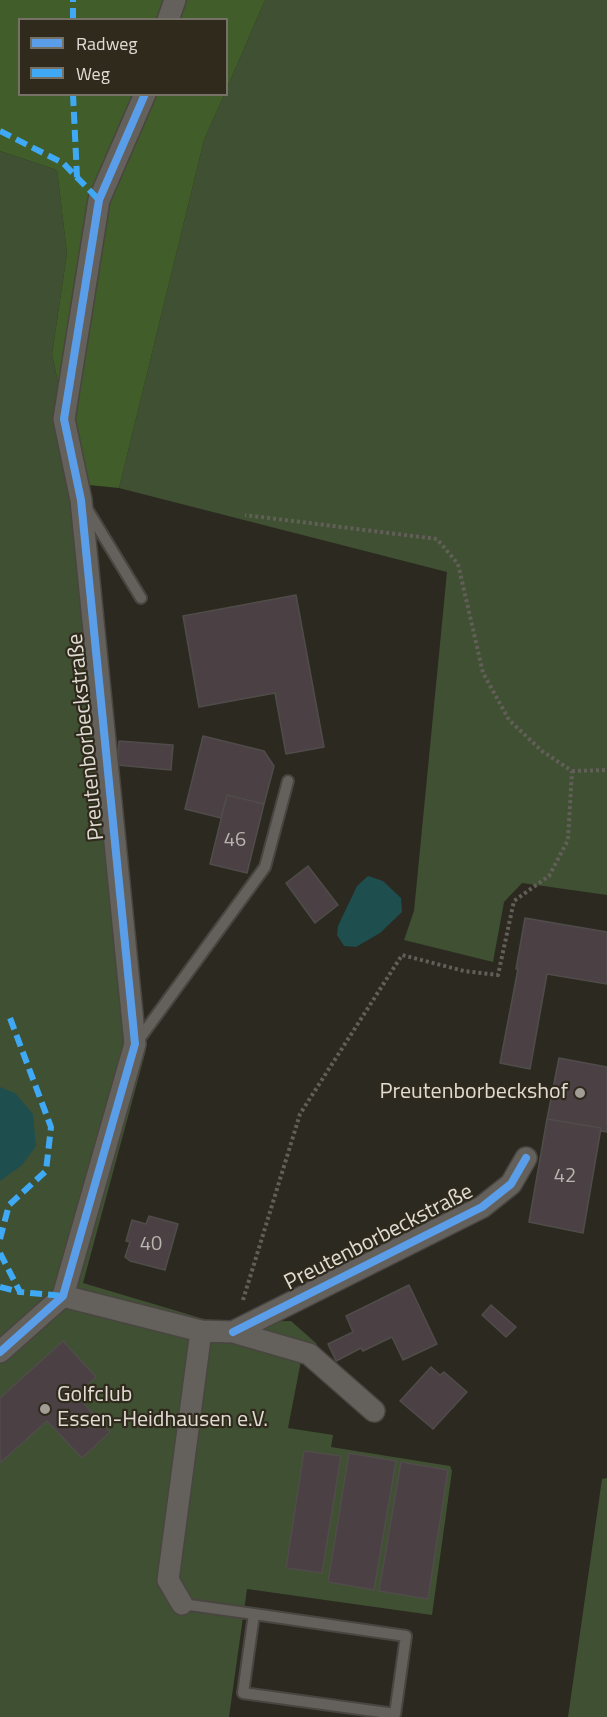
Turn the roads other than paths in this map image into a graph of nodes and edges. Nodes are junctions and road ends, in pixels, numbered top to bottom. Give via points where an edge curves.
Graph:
1 (175, 0) edge
2 (169, 18) edge
3 (144, 96) edge
4 (81, 500) junction
5 (141, 598) dead end
6 (288, 781) dead end
7 (135, 1044) junction
8 (526, 1158) dead end
9 (63, 1296) junction
10 (201, 1331) junction
11 (233, 1332) junction
12 (0, 1352) edge
13 (374, 1411) dead end
14 (182, 1604) joint
15 (254, 1614) junction

1 - 2 street
3 - 4 street, Preutenborbeckstraße via 99,200 91,246 64,420
4 - 5 lane
4 - 7 street, Preutenborbeckstraße
6 - 7 lane via 265,867
7 - 9 street, Preutenborbeckstraße
8 - 11 street, Preutenborbeckstraße via 512,1184 482,1207
9 - 10 street, Preutenborbeckstraße
9 - 12 street
10 - 11 street, Preutenborbeckstraße
10 - 14 street via 168,1580
11 - 13 street, Preutenborbeckstraße via 309,1354
14 - 15 lane
15 - 15 lane via 406,1636 395,1714 243,1693

